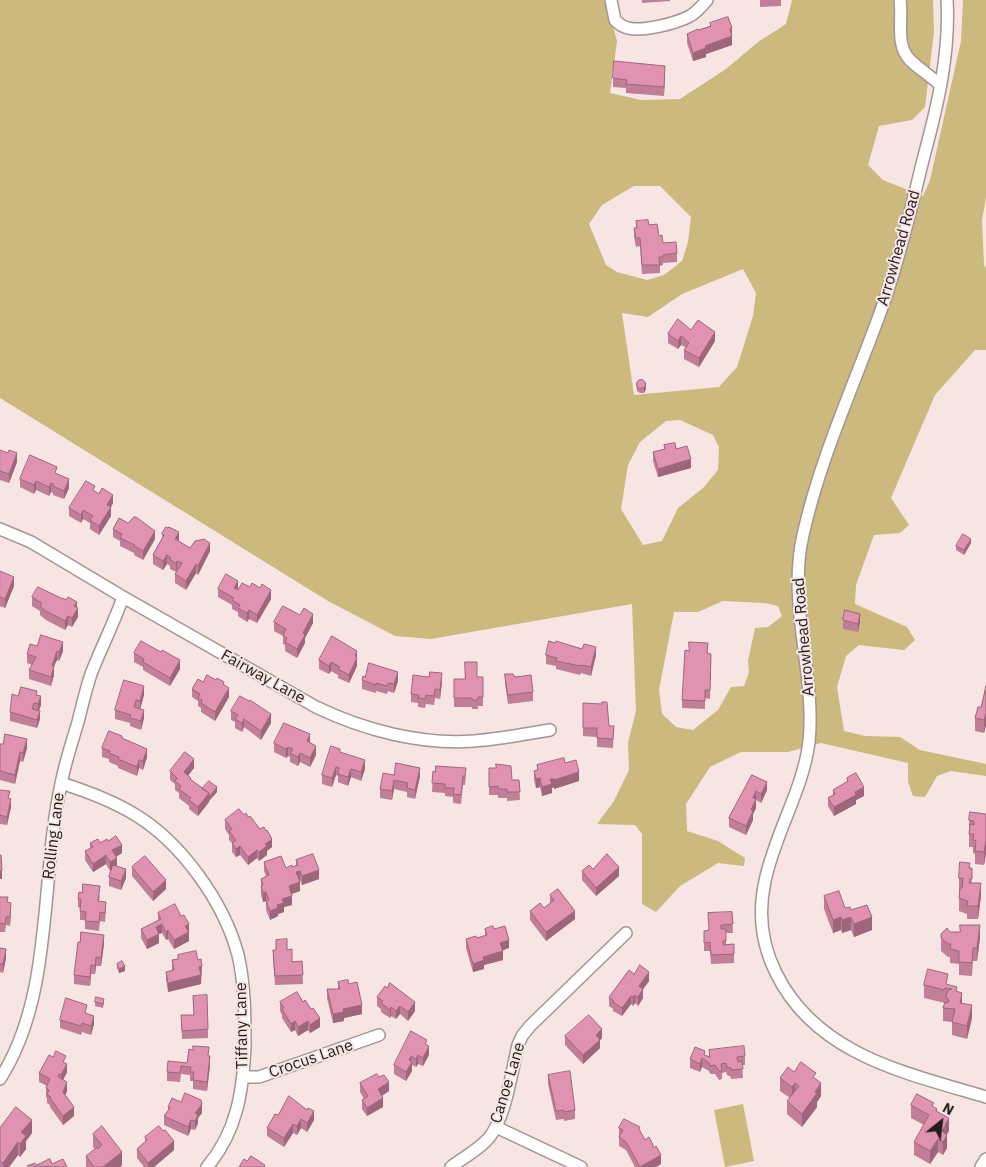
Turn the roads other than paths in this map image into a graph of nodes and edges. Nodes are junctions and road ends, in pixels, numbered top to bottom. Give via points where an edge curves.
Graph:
1 (611, 0) edge
2 (707, 0) edge
3 (900, 0) edge
4 (947, 0) edge
5 (940, 85) junction
6 (0, 529) edge
7 (123, 597) junction
8 (550, 730) dead end
9 (61, 783) junction
10 (626, 933) dead end
11 (379, 1035) dead end
12 (243, 1077) junction
13 (0, 1079) edge
14 (986, 1097) edge
15 (496, 1127) junction
16 (986, 1159) edge
17 (208, 1167) edge
18 (451, 1167) edge
19 (581, 1167) edge
20 (981, 1167) edge

1 - 2 street via 615,20 626,28 634,29 655,27 688,17
3 - 5 street via 905,54
4 - 5 street, Arrowhead Road via 946,53
5 - 14 street, Arrowhead Road via 936,113 885,300 824,461 801,540 798,574 800,612 811,720 804,768 771,854 762,894 761,916 764,942 780,982 790,998 823,1032 881,1064
6 - 7 street, Fairway Lane via 31,542
7 - 8 street, Fairway Lane via 307,702 365,727 438,741 497,739
7 - 9 street, Rolling Lane via 91,674
9 - 12 street, Tiffany Lane via 136,814 183,856 211,895 232,937 241,971 245,1009
9 - 13 street, Rolling Lane via 34,989 18,1048
10 - 15 street, Canoe Lane via 522,1036
11 - 12 street, Crocus Lane via 259,1077
12 - 17 street, Tiffany Lane via 237,1115 229,1135
15 - 18 street, Canoe Lane via 486,1141
15 - 19 street
16 - 20 street

